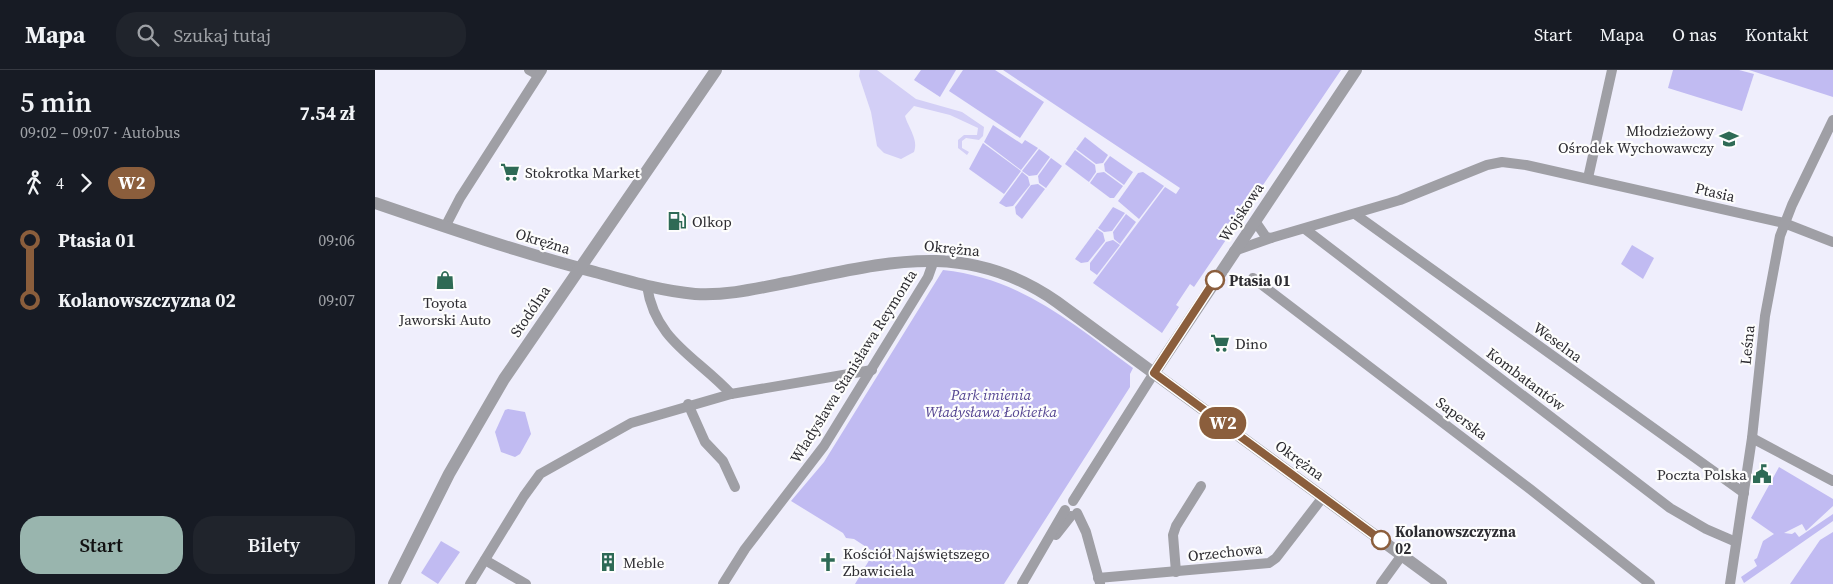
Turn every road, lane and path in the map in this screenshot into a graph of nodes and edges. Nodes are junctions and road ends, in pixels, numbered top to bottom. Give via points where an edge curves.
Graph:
1 (716, 70) edge
2 (1356, 70) edge
3 (1612, 70) edge
4 (536, 72) edge
5 (1833, 120) edge
6 (1588, 178) junction
7 (375, 203) edge
8 (1355, 214) junction
9 (1255, 221) junction
10 (1784, 223) junction
11 (445, 227) junction
12 (1305, 229) junction
13 (1271, 238) junction
14 (1833, 242) edge
15 (1234, 251) junction
16 (935, 260) junction
17 (579, 268) junction
18 (1253, 278) dead end
19 (647, 286) junction
20 (871, 370) junction
21 (1154, 373) junction
22 (731, 394) junction
23 (689, 404) junction
24 (1751, 438) junction
25 (1833, 481) edge
26 (1201, 486) dead end
27 (735, 487) dead end
28 (1744, 493) junction
29 (1323, 497) junction
30 (1073, 509) junction
31 (1737, 542) junction
32 (1402, 555) junction
33 (485, 560) junction
34 (1176, 572) junction
35 (1099, 581) edge
36 (727, 583) edge
37 (395, 584) edge
38 (470, 584) edge
39 (525, 584) edge
40 (1022, 584) edge
41 (1381, 584) edge
42 (1441, 584) edge
43 (1650, 584) edge
44 (1730, 584) edge

1 - 17 street, Stodólna
2 - 9 street, Wojskowa
3 - 6 street
4 - 11 street
5 - 10 street, Leśna
6 - 8 street, Ptasia via 1502,162
6 - 10 street, Ptasia
7 - 11 street, Okrężna
8 - 12 street
8 - 28 street, Weselna
9 - 13 street via 1266,237
9 - 15 street, Wojskowa
10 - 14 street, Ptasia
10 - 24 street, Leśna via 1767,306
11 - 17 street, Okrężna
12 - 13 street
12 - 31 street, Kombatantów via 1670,508
13 - 15 street
15 - 21 street, Wojskowa
16 - 19 street, Okrężna via 876,265 730,293 695,294
16 - 20 street, Władysława Stanisława Reymonta via 929,276
16 - 21 street, Okrężna via 979,266 1031,286
17 - 19 street, Okrężna
17 - 37 street, Stodólna via 489,403 449,474
18 - 43 street, Saperska
19 - 22 street via 650,304 668,337
20 - 22 street
20 - 36 street, Władysława Stanisława Reymonta via 824,446 745,549
21 - 29 street, Okrężna
21 - 30 street via 1093,470
22 - 23 street
23 - 27 street via 705,442 723,461
23 - 33 street via 631,423 540,474
24 - 25 street
24 - 28 street, Leśna
26 - 34 street via 1173,535
28 - 31 street, Leśna
29 - 32 street, Okrężna
29 - 34 street, Orzechowa via 1269,563
30 - 35 street via 1083,523
30 - 40 street via 1046,544
31 - 44 street, Leśna
32 - 41 street
32 - 42 street, Okrężna
33 - 38 street
33 - 39 street
34 - 35 street, Orzechowa

